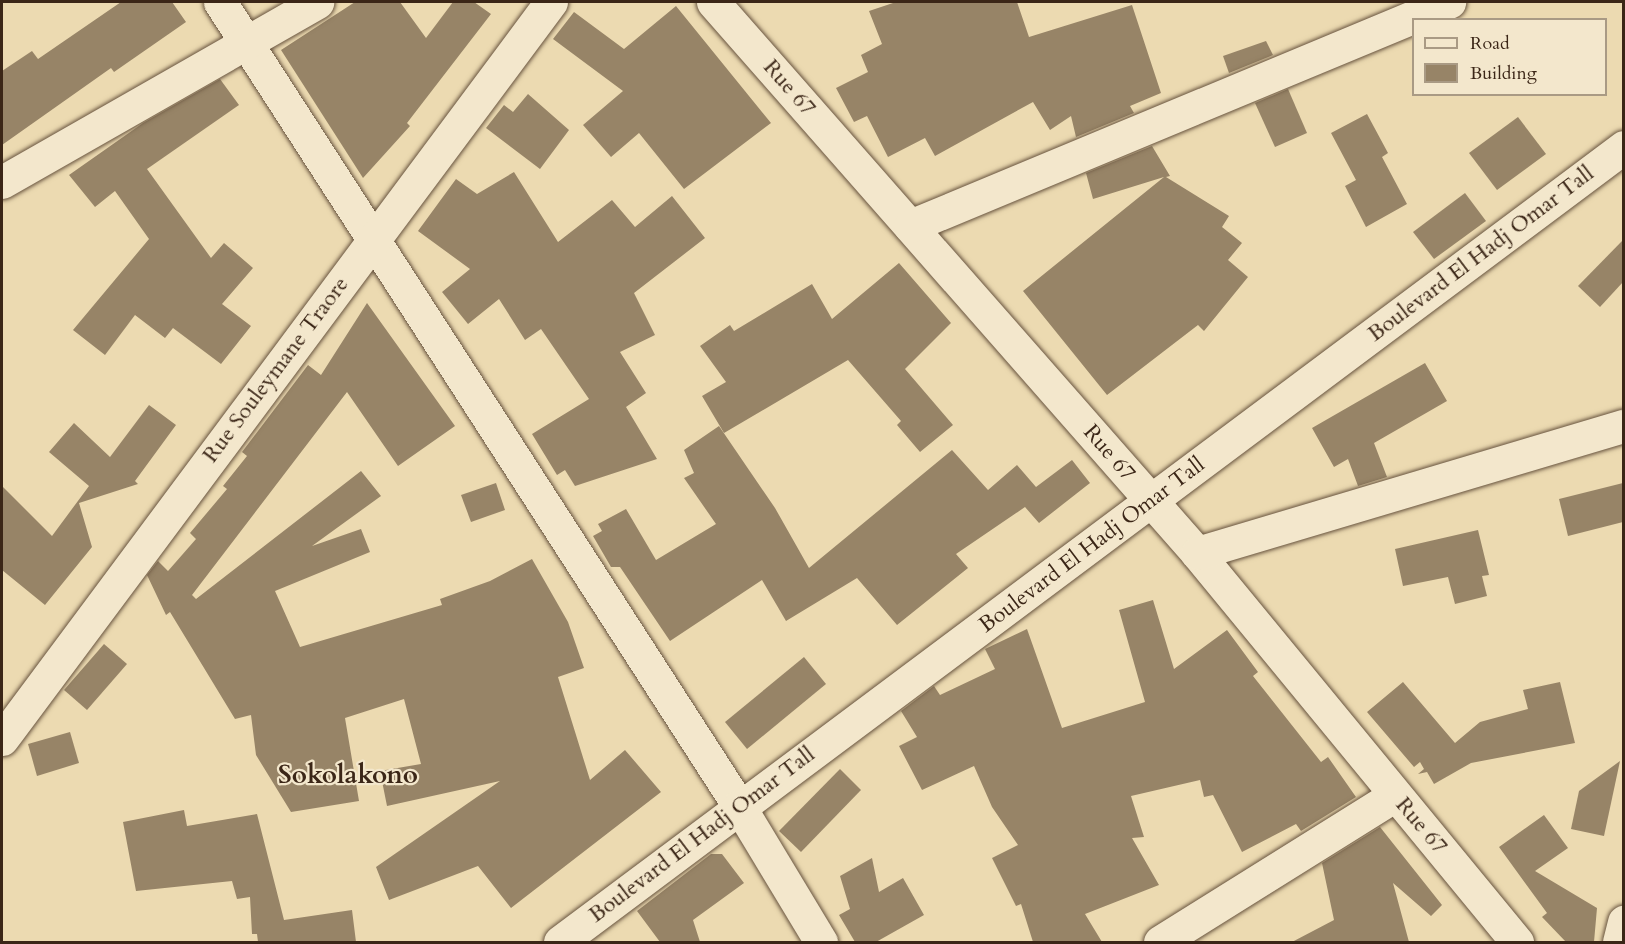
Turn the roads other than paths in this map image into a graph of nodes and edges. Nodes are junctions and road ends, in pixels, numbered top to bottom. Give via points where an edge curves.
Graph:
1 (219, 2) edge
2 (317, 2) edge
3 (551, 2) edge
4 (713, 2) edge
5 (1449, 2) edge
6 (245, 43) junction
7 (1623, 147) edge
8 (2, 182) edge
9 (910, 226) junction
10 (372, 242) junction
11 (1623, 426) edge
12 (1151, 501) junction
13 (1197, 553) junction
14 (2, 739) edge
15 (1395, 795) junction
16 (739, 806) junction
17 (1623, 922) edge
18 (560, 942) edge
19 (821, 942) edge
20 (1160, 942) edge
21 (1517, 942) edge
22 (1619, 942) edge

1 - 6 street
2 - 6 street
3 - 10 street, Rue Souleymane Traore
4 - 9 street, Rue 67
5 - 9 street
6 - 8 street
6 - 10 street
7 - 12 street, Boulevard El Hadj Omar Tall
9 - 12 street, Rue 67
10 - 14 street, Rue Souleymane Traore
10 - 16 street
11 - 13 street
12 - 13 street, Rue 67
12 - 16 street, Boulevard El Hadj Omar Tall
13 - 15 street, Rue 67
15 - 20 street
15 - 21 street, Rue 67
16 - 18 street, Boulevard El Hadj Omar Tall
16 - 19 street
17 - 22 street

